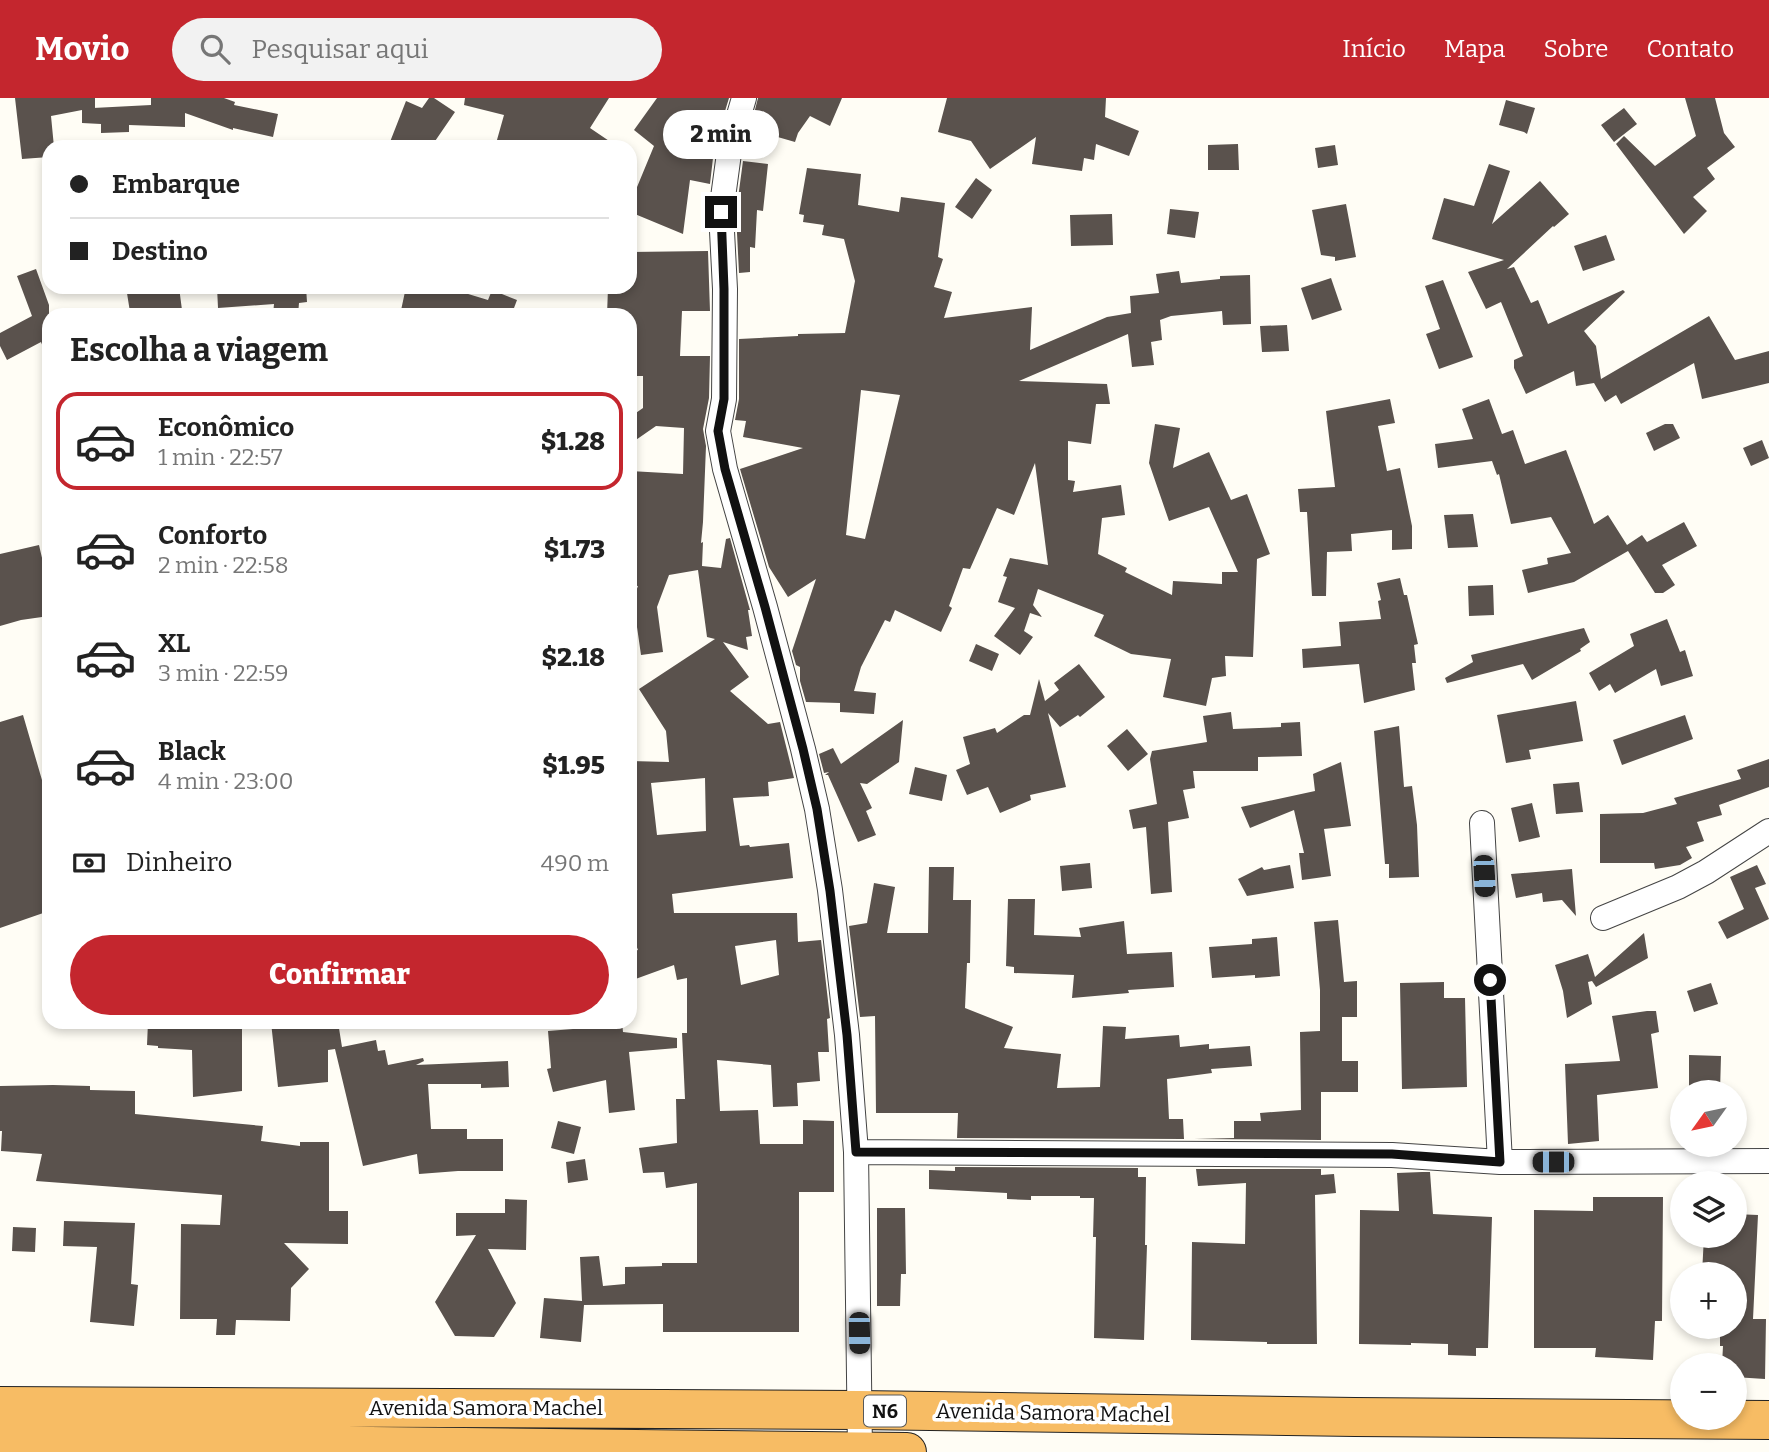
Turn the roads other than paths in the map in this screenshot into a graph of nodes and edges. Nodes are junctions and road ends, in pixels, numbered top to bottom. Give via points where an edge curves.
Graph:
1 (744, 98) edge
2 (1482, 823) dead end
3 (1769, 831) edge
4 (1603, 918) dead end
5 (856, 1152) junction
6 (1769, 1161) edge
7 (1500, 1162) junction
8 (0, 1406) edge
9 (860, 1410) junction
10 (1769, 1420) edge
11 (0, 1442) edge
12 (640, 1450) edge
13 (860, 1451) edge
14 (907, 1452) edge

1 - 5 street via 730,146 721,212 724,399 718,431 817,809 847,1035
2 - 7 street
3 - 4 street via 1678,887
5 - 7 street via 1392,1154
5 - 9 street
6 - 7 street
8 - 9 highway, Avenida Samora Machel / N6
9 - 10 highway, Avenida Samora Machel / N6
9 - 13 street
11 - 12 highway, Avenida Samora Machel / N6
12 - 13 highway, Avenida Samora Machel / N6
13 - 14 highway, Avenida Samora Machel / N6

